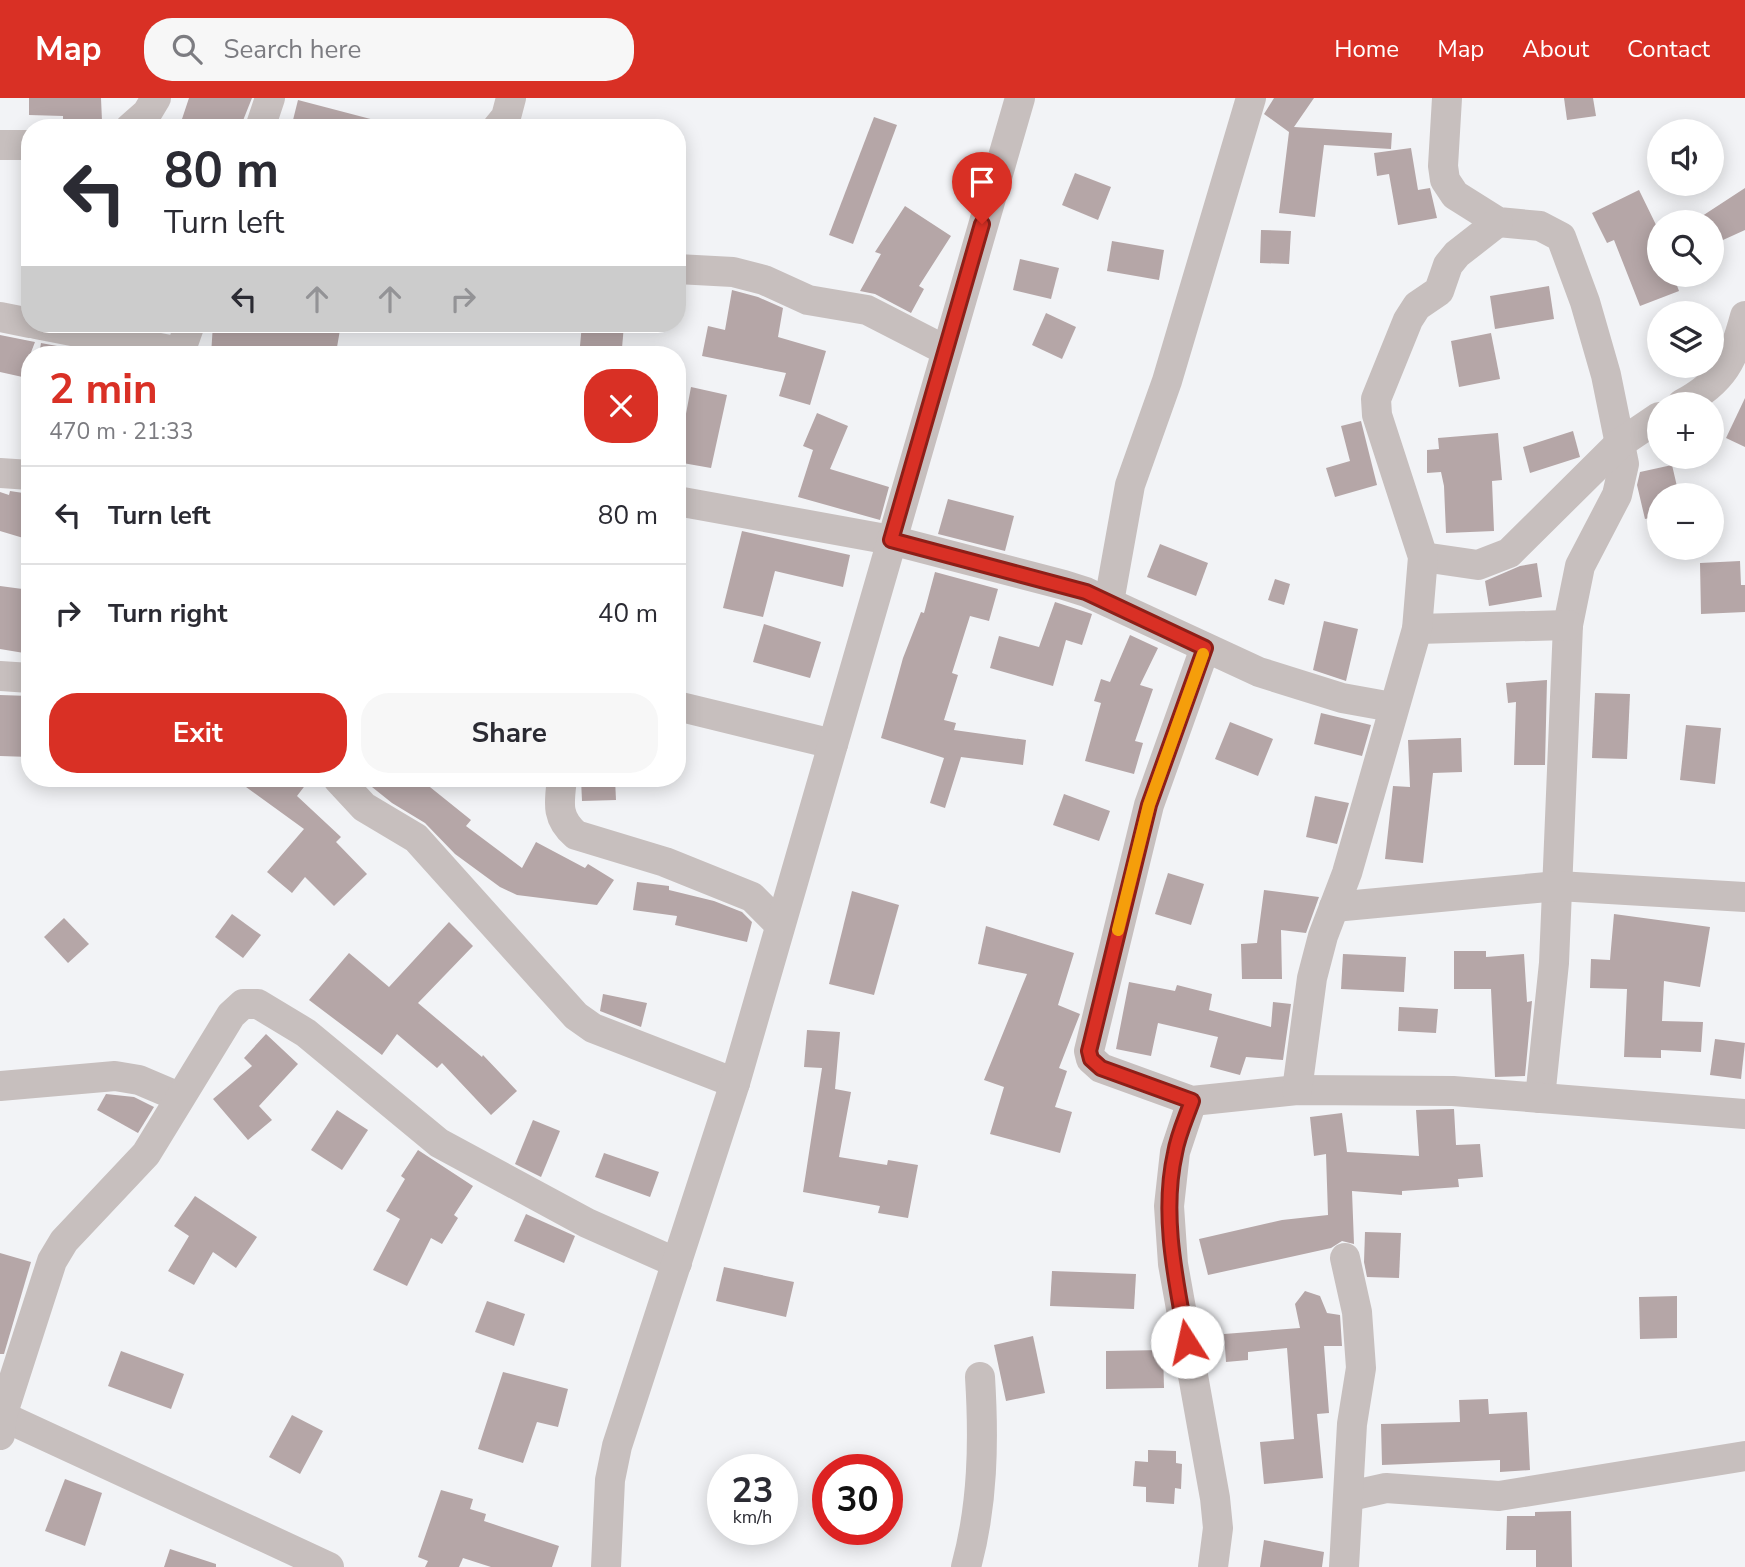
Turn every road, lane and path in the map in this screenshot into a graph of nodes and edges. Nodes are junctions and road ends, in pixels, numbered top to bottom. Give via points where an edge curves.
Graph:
1 (156, 98) edge
2 (270, 98) edge
3 (511, 98) edge
4 (1020, 98) edge
5 (1251, 98) edge
6 (1447, 98) edge
7 (141, 119) edge
8 (263, 119) edge
9 (505, 119) edge
10 (0, 145) edge
11 (21, 145) edge
12 (1498, 222) junction
13 (686, 269) edge
14 (1745, 316) edge
15 (0, 317) edge
16 (21, 321) edge
17 (79, 333) edge
18 (142, 346) edge
19 (945, 350) junction
20 (1703, 392) edge
21 (1647, 425) edge
22 (1619, 444) junction
23 (0, 473) edge
24 (21, 474) edge
25 (686, 503) edge
26 (891, 540) junction
27 (1423, 557) junction
28 (1109, 602) junction
29 (1568, 625) junction
30 (1417, 629) junction
31 (1205, 648) junction
32 (0, 676) edge
33 (21, 677) edge
34 (1392, 707) junction
35 (686, 708) edge
36 (832, 744) junction
37 (345, 787) edge
38 (561, 787) edge
39 (1558, 886) junction
40 (1745, 897) edge
41 (1334, 907) junction
42 (780, 925) junction
43 (735, 1083) junction
44 (0, 1086) edge
45 (1297, 1090) junction
46 (179, 1097) junction
47 (1540, 1097) junction
48 (1192, 1101) junction
49 (1745, 1114) edge
50 (1345, 1258) dead end
51 (677, 1263) junction
52 (979, 1377) dead end
53 (1, 1422) edge
54 (1745, 1456) edge
55 (1350, 1496) junction
56 (329, 1567) edge
57 (606, 1567) edge
58 (967, 1567) edge
59 (1213, 1567) edge
60 (1343, 1567) edge

1 - 7 street
2 - 8 street
3 - 9 street
4 - 19 street
5 - 28 street via 1167,382 1130,485
6 - 12 street via 1445,180 1455,195
10 - 11 street
12 - 22 street via 1540,226 1561,237 1606,374
12 - 27 street via 1457,254 1438,291 1417,306 1376,399 1377,415
13 - 19 street via 733,272 807,300 867,310
14 - 20 street via 1725,371
15 - 16 street
17 - 18 street
19 - 26 street
21 - 22 street
22 - 27 street via 1509,553 1478,565
22 - 29 street via 1622,480 1580,566
23 - 24 street
25 - 26 street
26 - 28 street via 1064,584
26 - 36 street
27 - 30 street
28 - 31 street
29 - 30 street
29 - 39 street
30 - 34 street
31 - 34 street via 1287,682
31 - 48 street via 1149,805 1089,1051 1101,1068
32 - 33 street
34 - 41 street
35 - 36 street
36 - 42 street
37 - 43 street via 364,807 416,838 576,1016 593,1028
38 - 42 street via 558,811 564,825 576,835 665,862 752,897
39 - 40 street
39 - 41 street
39 - 47 street
41 - 45 street via 1312,978
42 - 43 street
43 - 51 street
44 - 46 street via 115,1076 139,1080
45 - 47 street
45 - 48 street
46 - 51 street via 231,1015 243,1004 258,1004 306,1033 439,1143 587,1223
46 - 53 street via 146,1154 64,1241 52,1261
47 - 49 street
48 - 59 street via 1175,1152 1169,1206 1173,1264 1215,1498 1218,1528
50 - 55 street via 1357,1312 1361,1367 1352,1423
51 - 57 street via 617,1446 610,1480
52 - 58 street via 980,1485
53 - 56 street
54 - 55 street via 1499,1496 1386,1489
55 - 60 street

